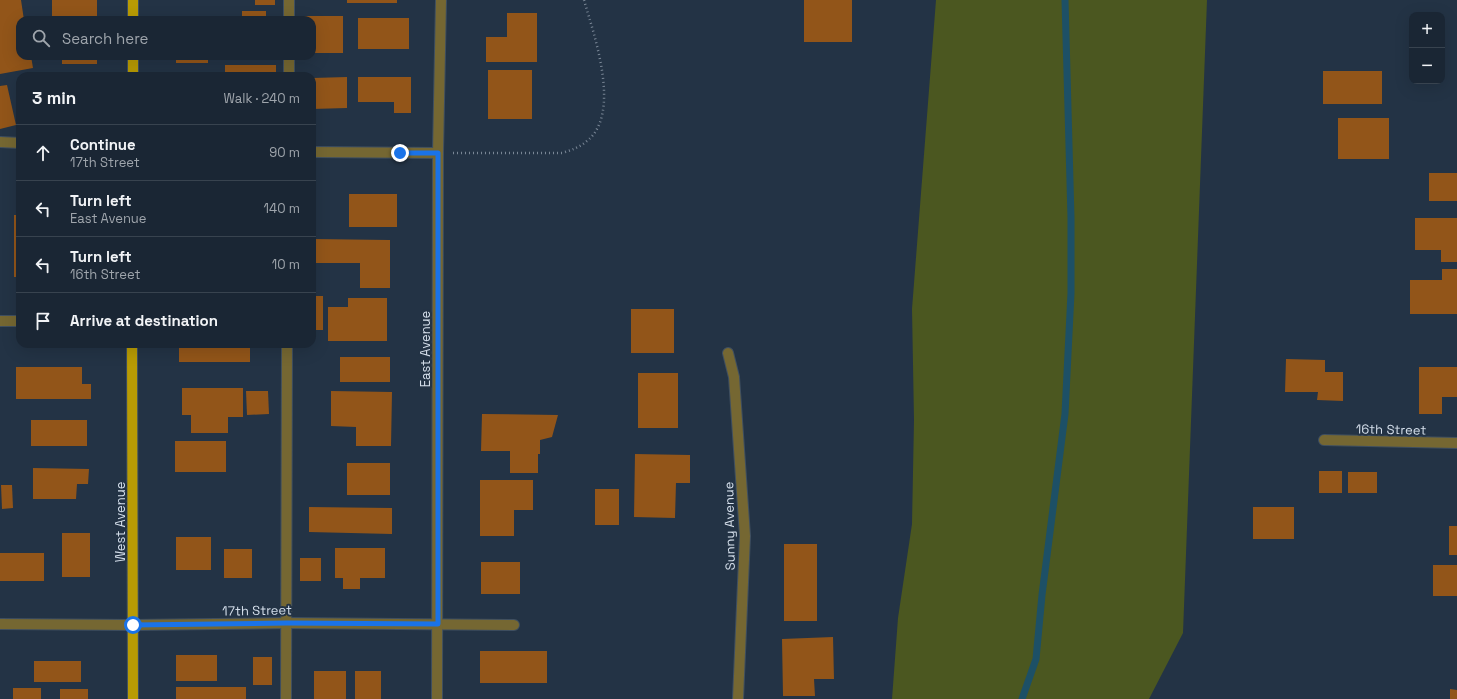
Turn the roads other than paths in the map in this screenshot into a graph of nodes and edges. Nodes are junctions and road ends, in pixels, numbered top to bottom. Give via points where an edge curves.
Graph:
1 (133, 0) edge
2 (289, 0) edge
3 (441, 0) edge
4 (133, 16) edge
5 (289, 16) edge
6 (133, 60) edge
7 (289, 60) edge
8 (133, 72) edge
9 (288, 72) edge
10 (0, 142) edge
11 (16, 143) edge
12 (316, 152) edge
13 (438, 153) junction
14 (0, 321) edge
15 (16, 321) edge
16 (132, 348) edge
17 (287, 348) edge
18 (728, 352) dead end
19 (1324, 440) dead end
20 (1457, 443) edge
21 (287, 623) junction
22 (0, 624) edge
23 (438, 624) junction
24 (133, 625) junction
25 (514, 625) dead end
26 (133, 699) edge
27 (286, 699) edge
28 (437, 699) edge
29 (738, 699) edge

1 - 4 main road
2 - 5 street
3 - 13 street, East Avenue
6 - 8 main road
7 - 9 street
10 - 11 street
12 - 13 street
13 - 23 street, East Avenue
14 - 15 street
16 - 24 main road, West Avenue
17 - 21 street
18 - 29 street, Sunny Avenue via 734,377 745,536
19 - 20 street, 16th Street
21 - 23 street, 17th Street
21 - 24 street, 17th Street
21 - 27 street
22 - 24 street, 17th Street
23 - 25 street, 17th Street
23 - 28 street, East Avenue
24 - 26 main road, West Avenue

